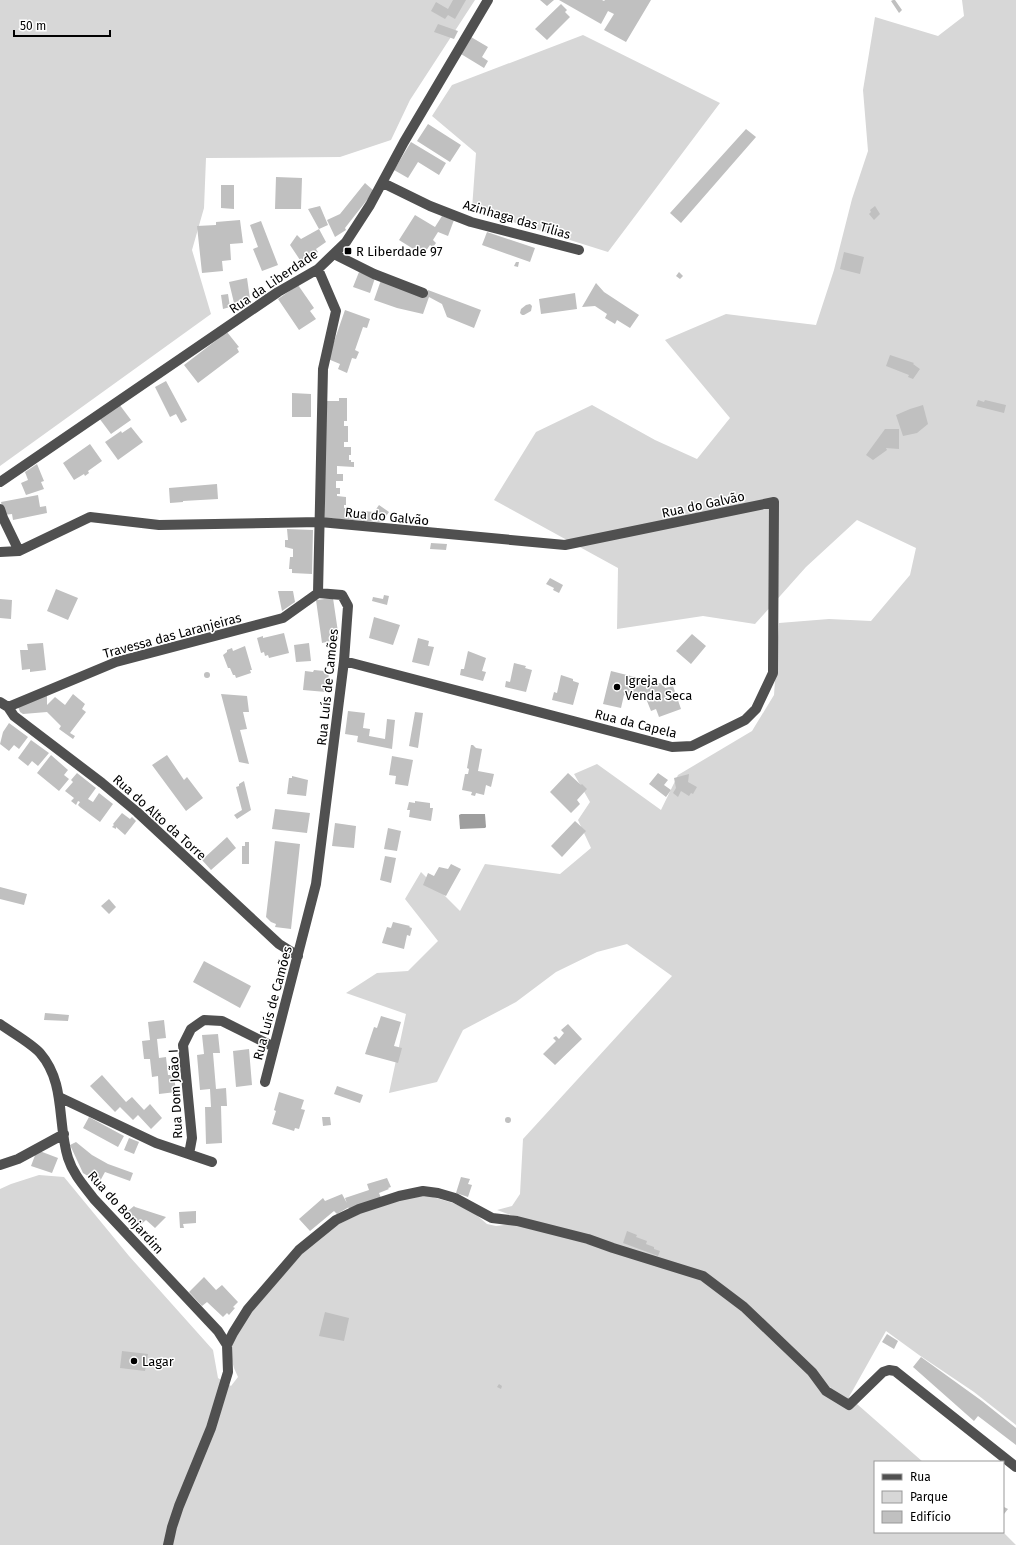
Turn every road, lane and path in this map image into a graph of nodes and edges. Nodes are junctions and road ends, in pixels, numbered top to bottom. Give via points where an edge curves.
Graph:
1 (488, 0) edge
2 (383, 182) junction
3 (580, 250) dead end
4 (334, 254) junction
5 (318, 269) junction
6 (423, 292) dead end
7 (0, 482) edge
8 (774, 502) joint
9 (0, 509) edge
10 (320, 522) junction
11 (19, 551) junction
12 (0, 552) edge
13 (318, 593) junction
14 (344, 661) junction
15 (4, 705) edge
16 (298, 956) junction
17 (0, 1024) edge
18 (274, 1047) junction
19 (265, 1082) dead end
20 (59, 1097) junction
21 (64, 1134) junction
22 (189, 1154) junction
23 (212, 1162) dead end
24 (0, 1165) edge
25 (227, 1346) junction
26 (1016, 1467) edge
27 (168, 1545) edge

1 - 2 street, Rua da Liberdade
2 - 3 street, Azinhaga das Tílias via 430,206 470,222
2 - 4 street, Rua da Liberdade via 346,242
4 - 5 street, Rua da Liberdade
4 - 6 street via 374,274
5 - 7 street, Rua da Liberdade via 278,292
5 - 10 street via 336,311 323,369
8 - 10 street, Rua do Galvão via 565,545
8 - 14 street, Rua da Capela via 773,673 756,709 745,720 692,746 672,747
9 - 11 street
10 - 11 street, Rua do Galvão via 159,525 90,517
10 - 13 street
11 - 12 street, Rua do Galvão
13 - 14 street, Rua Luís de Camões via 342,595 348,606
13 - 15 street, Travessa das Laranjeiras via 283,618 116,662
14 - 16 street, Rua Luís de Camões via 316,884
15 - 16 street, Rua do Alto da Torre via 14,716 137,812 278,944
16 - 18 street, Rua Luís de Camões
17 - 20 street, Rua do Bonjardim via 39,1052 53,1071
18 - 19 street, Rua Luís de Camões
18 - 22 street, Rua Dom João I via 222,1021 204,1020 191,1029 183,1045 192,1138
20 - 21 street, Rua do Bonjardim
20 - 22 street via 156,1143
21 - 24 street via 18,1159
21 - 25 street, Rua do Bonjardim via 68,1158 77,1178 218,1331
22 - 23 street
25 - 26 street via 248,1309 299,1250 336,1220 359,1209 399,1196 423,1191 438,1193 455,1198 492,1218 517,1221 588,1239 703,1276 744,1307 812,1372 826,1391 849,1405 883,1372 895,1371
25 - 27 street via 228,1372 224,1386 211,1428 172,1527

